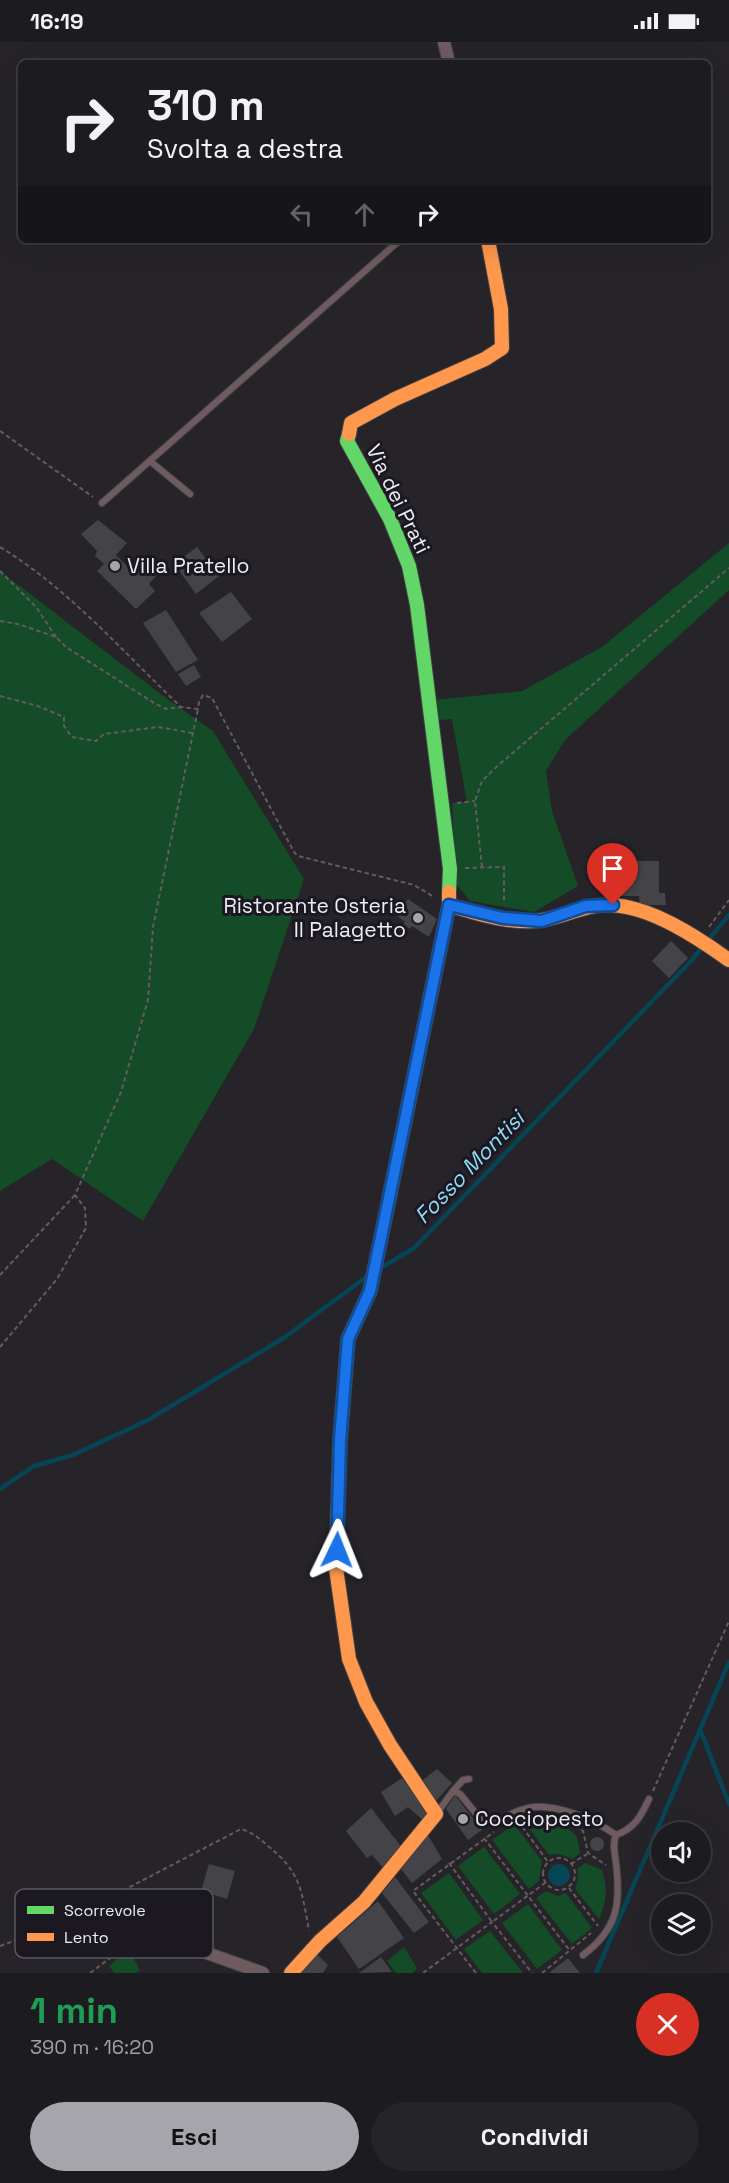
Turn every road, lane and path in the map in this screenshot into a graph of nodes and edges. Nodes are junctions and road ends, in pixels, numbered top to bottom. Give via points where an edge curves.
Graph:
1 (444, 42) edge
2 (448, 60) edge
3 (397, 243) edge
4 (489, 243) edge
5 (0, 431) edge
6 (150, 461) junction
7 (190, 494) dead end
8 (102, 503) joint
9 (0, 547) edge
10 (729, 568) edge
11 (0, 571) edge
12 (0, 621) edge
13 (56, 637) junction
14 (0, 696) edge
15 (181, 707) junction
16 (198, 709) junction
17 (194, 733) junction
18 (482, 867) junction
19 (450, 869) junction
20 (729, 900) edge
21 (449, 905) junction
22 (503, 918) junction
23 (700, 939) junction
24 (729, 960) edge
25 (75, 1195) junction
26 (0, 1275) edge
27 (0, 1347) edge
28 (729, 1621) edge
29 (469, 1779) dead end
30 (453, 1791) junction
31 (649, 1799) joint
32 (436, 1814) junction
33 (517, 1820) dead end
34 (568, 1822) dead end
35 (501, 1827) dead end
36 (616, 1835) junction
37 (484, 1838) junction
38 (588, 1853) junction
39 (548, 1862) junction
40 (449, 1863) junction
41 (571, 1864) junction
42 (608, 1872) dead end
43 (545, 1883) junction
44 (568, 1888) junction
45 (126, 1889) edge
46 (528, 1896) junction
47 (602, 1918) dead end
48 (492, 1922) junction
49 (591, 1932) dead end
50 (15, 1940) edge
51 (320, 1941) junction
52 (0, 1946) edge
53 (457, 1948) junction
54 (570, 1951) junction
55 (583, 1954) dead end
56 (213, 1955) edge
57 (111, 1958) edge
58 (90, 1973) edge
59 (263, 1973) edge
60 (291, 1973) edge
61 (423, 1973) edge
62 (476, 1973) edge
63 (532, 1973) edge
64 (542, 1973) edge

1 - 2 street
3 - 6 lane
4 - 19 street, Via dei Prati via 501,309 502,348 351,423 347,441 390,519 409,566
5 - 8 path
6 - 7 lane
6 - 8 lane
9 - 15 path via 31,566 83,611
10 - 18 path via 482,781 476,801
11 - 13 path via 36,607
12 - 13 path
13 - 15 path via 154,703 166,709
14 - 17 path via 64,717 64,726 72,738 96,741 104,734 158,727
15 - 16 path
16 - 17 path
16 - 21 path via 203,694 212,698 298,856 414,885
17 - 25 path via 153,927 148,1000 121,1092
18 - 19 path
18 - 22 path via 504,867
19 - 21 street, Via dei Prati
20 - 23 path
21 - 22 street
21 - 32 street, Via dei Prati via 370,1291 348,1339 336,1571 350,1659 366,1702
22 - 23 street via 542,921 586,906 613,905 638,911
23 - 24 street
25 - 26 path
25 - 27 path via 85,1208 86,1228 57,1279
28 - 31 path
29 - 30 lane
30 - 32 lane
30 - 36 lane via 483,1821 530,1808 556,1809 579,1815
31 - 36 lane via 633,1827
32 - 51 street via 364,1902
33 - 39 path
34 - 38 path via 583,1831
35 - 37 path
36 - 55 lane via 613,1844 620,1891 618,1906 603,1936
37 - 40 path
37 - 46 path
38 - 41 path
38 - 42 path via 605,1863
39 - 41 path via 556,1858
39 - 43 path via 543,1872
40 - 48 path
40 - 53 path via 413,1891
41 - 44 path via 575,1876
43 - 44 path via 554,1890
43 - 46 path
44 - 47 path via 598,1926
45 - 51 path via 241,1829 250,1831 296,1874 308,1931
46 - 48 path
46 - 54 path
48 - 53 path
48 - 63 path
49 - 54 path
50 - 52 path
51 - 60 street
53 - 61 path
53 - 62 path
54 - 64 path
56 - 59 street
57 - 58 path

